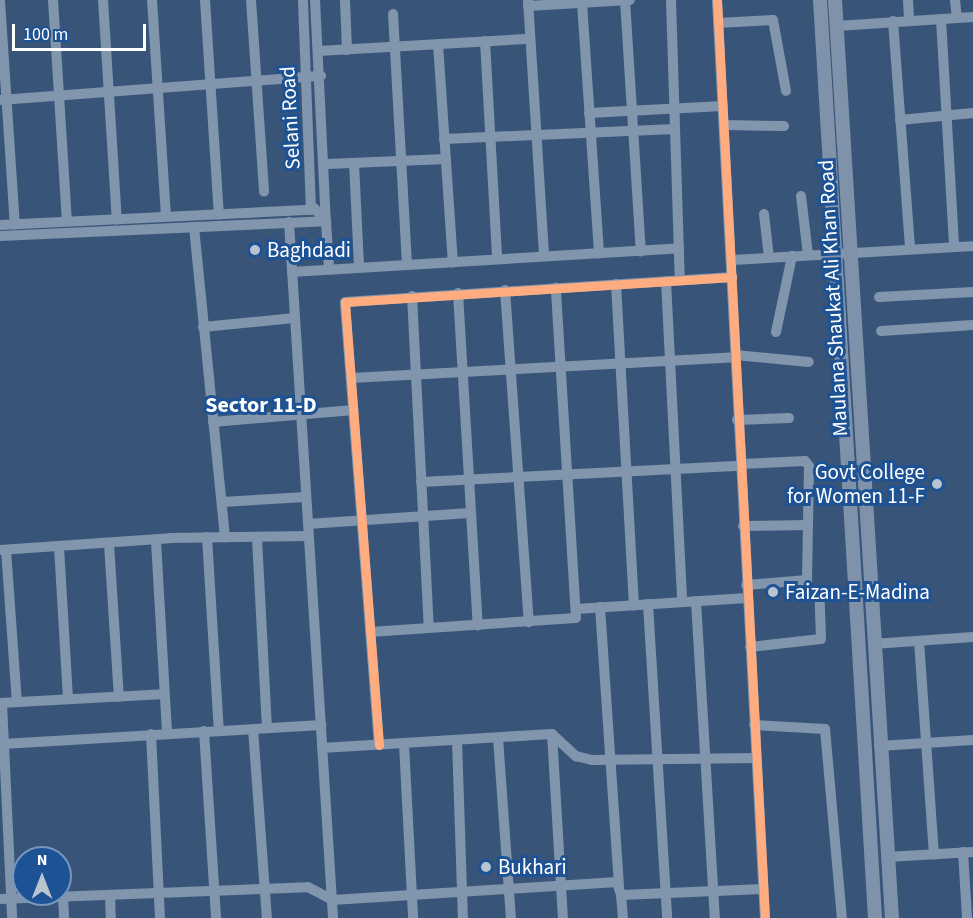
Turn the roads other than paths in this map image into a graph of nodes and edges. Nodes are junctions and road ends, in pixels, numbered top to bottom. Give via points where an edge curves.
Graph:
1 (53, 0) edge
2 (103, 0) edge
3 (152, 0) edge
4 (205, 0) edge
5 (251, 0) edge
6 (303, 0) edge
7 (315, 0) edge
8 (345, 0) edge
9 (625, 0) edge
10 (632, 0) edge
11 (671, 0) edge
12 (717, 0) edge
13 (820, 0) edge
14 (835, 0) edge
15 (908, 0) edge
16 (956, 0) edge
17 (0, 1) edge
18 (606, 1) edge
19 (560, 2) edge
20 (528, 3) edge
21 (582, 3) junction
22 (393, 14) dead end
23 (973, 17) edge
24 (957, 18) junction
25 (940, 19) junction
26 (893, 21) junction
27 (909, 21) junction
28 (718, 23) junction
29 (837, 26) junction
30 (530, 39) junction
31 (485, 41) junction
32 (438, 44) junction
33 (394, 47) junction
34 (347, 50) junction
35 (319, 51) junction
36 (321, 76) junction
37 (308, 77) junction
38 (256, 81) junction
39 (211, 85) junction
40 (158, 88) junction
41 (786, 91) dead end
42 (109, 92) junction
43 (59, 96) junction
44 (3, 100) edge
45 (723, 106) junction
46 (675, 109) junction
47 (632, 110) junction
48 (589, 113) junction
49 (973, 113) edge
50 (946, 115) junction
51 (900, 120) junction
52 (724, 124) junction
53 (784, 126) dead end
54 (675, 129) junction
55 (633, 131) junction
56 (591, 133) junction
57 (536, 136) junction
58 (490, 138) junction
59 (444, 139) junction
60 (446, 159) junction
61 (401, 161) junction
62 (354, 163) junction
63 (327, 164) junction
64 (264, 192) dead end
65 (801, 196) dead end
66 (314, 208) junction
67 (764, 214) dead end
68 (219, 215) junction
69 (166, 217) junction
70 (288, 217) junction
71 (117, 220) junction
72 (326, 221) junction
73 (67, 222) junction
74 (15, 224) junction
75 (0, 225) edge
76 (194, 227) junction
77 (0, 236) edge
78 (973, 246) edge
79 (954, 247) junction
80 (679, 248) junction
81 (910, 249) junction
82 (640, 250) junction
83 (852, 252) junction
84 (598, 253) junction
85 (834, 253) junction
86 (808, 255) junction
87 (544, 256) junction
88 (792, 256) junction
89 (769, 258) junction
90 (496, 259) junction
91 (732, 260) junction
92 (453, 262) junction
93 (407, 264) junction
94 (359, 267) junction
95 (329, 269) junction
96 (292, 272) junction
97 (732, 277) junction
98 (680, 280) junction
99 (666, 281) junction
100 (616, 284) junction
101 (556, 288) junction
102 (505, 290) junction
103 (973, 292) edge
104 (458, 293) junction
105 (412, 296) junction
106 (879, 297) dead end
107 (295, 318) junction
108 (973, 326) edge
109 (203, 327) junction
110 (881, 331) dead end
111 (776, 332) dead end
112 (735, 356) junction
113 (669, 361) junction
114 (809, 362) dead end
115 (621, 363) junction
116 (561, 366) junction
117 (510, 369) junction
118 (465, 372) junction
119 (415, 375) junction
120 (351, 378) junction
121 (353, 410) junction
122 (301, 414) junction
123 (789, 418) dead end
124 (737, 420) junction
125 (213, 422) junction
126 (740, 465) junction
127 (675, 471) junction
128 (627, 474) junction
129 (568, 476) junction
130 (518, 478) junction
131 (469, 481) junction
132 (421, 482) junction
133 (306, 497) junction
134 (222, 502) junction
135 (470, 513) junction
136 (422, 516) junction
137 (362, 520) junction
138 (308, 524) junction
139 (808, 525) junction
140 (743, 526) junction
141 (309, 536) junction
142 (207, 537) junction
143 (225, 537) junction
144 (257, 538) junction
145 (156, 541) junction
146 (109, 544) junction
147 (59, 546) junction
148 (3, 550) edge
149 (746, 585) junction
150 (747, 598) junction
151 (682, 602) junction
152 (696, 602) junction
153 (820, 603) dead end
154 (648, 604) junction
155 (634, 605) junction
156 (600, 608) junction
157 (576, 609) junction
158 (529, 621) junction
159 (478, 625) junction
160 (429, 628) junction
161 (370, 632) junction
162 (973, 637) edge
163 (919, 641) junction
164 (873, 644) junction
165 (750, 647) junction
166 (165, 694) junction
167 (118, 697) junction
168 (68, 699) junction
169 (17, 702) junction
170 (1, 703) edge
171 (321, 725) junction
172 (754, 725) junction
173 (267, 728) junction
174 (253, 729) junction
175 (204, 731) junction
176 (219, 731) junction
177 (167, 733) junction
178 (151, 734) junction
179 (552, 734) junction
180 (498, 738) junction
181 (457, 740) junction
182 (973, 740) edge
183 (927, 743) junction
184 (3, 744) junction
185 (404, 744) junction
186 (379, 745) junction
187 (879, 746) junction
188 (322, 748) junction
189 (756, 758) junction
190 (705, 760) junction
191 (610, 762) junction
192 (659, 762) junction
193 (968, 852) edge
194 (934, 854) junction
195 (887, 857) junction
196 (562, 886) junction
197 (764, 889) junction
198 (265, 890) junction
199 (509, 890) junction
200 (620, 890) junction
201 (713, 891) junction
202 (214, 892) junction
203 (462, 892) junction
204 (158, 893) junction
205 (666, 893) junction
206 (110, 895) junction
207 (412, 895) junction
208 (72, 897) edge
209 (6, 899) edge
210 (332, 900) junction
211 (12, 918) edge
212 (111, 918) edge
213 (160, 918) edge
214 (216, 918) edge
215 (267, 918) edge
216 (333, 918) edge
217 (413, 918) edge
218 (463, 918) edge
219 (511, 918) edge
220 (563, 918) edge
221 (623, 918) edge
222 (667, 918) edge
223 (715, 918) edge
224 (765, 918) edge
225 (842, 918) edge
226 (875, 918) edge
227 (892, 918) edge
228 (967, 918) edge

1 - 43 street
2 - 42 street
3 - 40 street
4 - 39 street
5 - 38 street
6 - 37 street, Selani Road
7 - 35 street, Selani Road
8 - 34 street
9 - 10 street
9 - 18 street
9 - 47 street
11 - 46 street
12 - 28 street
13 - 85 main road, Maulana Shaukat Ali Khan Road
14 - 29 main road, Maulana Shaukat Ali Khan Road
15 - 27 street
16 - 24 street
17 - 44 street
18 - 21 street
19 - 20 street
19 - 21 street
20 - 30 street
21 - 48 street
22 - 33 street
23 - 24 street
24 - 25 street
25 - 27 street
25 - 50 street
26 - 27 street
26 - 29 street
26 - 51 street
28 - 41 street via 773,20
28 - 45 street
29 - 83 main road, Maulana Shaukat Ali Khan Road
30 - 31 street
30 - 57 street
31 - 32 street
31 - 58 street
32 - 33 street
32 - 59 street
33 - 34 street
33 - 61 street
34 - 35 street
35 - 36 street, Selani Road
36 - 37 street
36 - 63 street, Selani Road
37 - 38 street
37 - 66 street, Selani Road
38 - 39 street
38 - 64 street
39 - 40 street
39 - 68 street
40 - 42 street
40 - 69 street
42 - 43 street
42 - 71 street
43 - 44 street
43 - 73 street
44 - 74 street
45 - 46 street
45 - 52 street
46 - 47 street
46 - 54 street
47 - 48 street
47 - 55 street
48 - 56 street
49 - 50 street
50 - 51 street
50 - 79 street
51 - 81 street
52 - 53 street
52 - 91 street
54 - 55 street
54 - 80 street
55 - 56 street
55 - 82 street
56 - 57 street
56 - 84 street
57 - 58 street
57 - 87 street
58 - 59 street
58 - 90 street
59 - 60 street
60 - 61 street
60 - 92 street
61 - 62 street
61 - 93 street
62 - 63 street
62 - 94 street
63 - 72 street, Selani Road
65 - 86 street
66 - 70 street
66 - 72 street
67 - 89 street
68 - 69 street
68 - 70 street
69 - 71 street
70 - 72 street
70 - 76 street
70 - 96 street
71 - 73 street
72 - 95 street, Selani Road
73 - 74 street
74 - 75 street
76 - 77 street
76 - 109 street
78 - 79 street
79 - 81 street
80 - 82 street
80 - 98 street
81 - 83 street
82 - 84 street
83 - 85 street
83 - 164 main road, Maulana Shaukat Ali Khan Road
84 - 87 street
85 - 86 street
85 - 226 main road, Maulana Shaukat Ali Khan Road
86 - 88 street
87 - 90 street
88 - 89 street
88 - 111 street
89 - 91 street
90 - 92 street
91 - 97 street
92 - 93 street
93 - 94 street
94 - 95 street
95 - 96 street
96 - 107 street
97 - 98 street
97 - 112 street
98 - 99 street
99 - 100 street
99 - 113 street
100 - 101 street
100 - 115 street
101 - 102 street
101 - 116 street
102 - 104 street
102 - 117 street
103 - 106 street
104 - 105 street
104 - 118 street
105 - 119 street
105 - 120 street via 345,302
107 - 109 street
107 - 122 street
108 - 110 street
109 - 125 street
112 - 113 street
112 - 114 street
112 - 124 street
113 - 115 street
113 - 127 street
115 - 116 street
115 - 128 street
116 - 117 street
116 - 129 street
117 - 118 street
117 - 130 street
118 - 119 street
118 - 131 street
119 - 120 street
119 - 132 street
120 - 121 street
121 - 122 street
121 - 137 street
122 - 125 street
122 - 133 street
123 - 124 street
124 - 126 street
125 - 134 street
126 - 127 street
126 - 139 street via 807,462
126 - 140 street
127 - 128 street
127 - 151 street
128 - 129 street
128 - 155 street
129 - 130 street
129 - 157 street
130 - 131 street
130 - 158 street
131 - 132 street
131 - 135 street
132 - 136 street
133 - 134 street
133 - 138 street
134 - 143 street
135 - 136 street
135 - 159 street
136 - 137 street
136 - 160 street
137 - 138 street
137 - 161 street
138 - 141 street
139 - 140 street
139 - 149 street via 806,581
140 - 149 street
141 - 144 street
141 - 171 street
142 - 143 street
142 - 145 street
142 - 176 street
143 - 144 street
144 - 173 street
145 - 146 street
145 - 166 street
146 - 147 street
146 - 167 street
147 - 148 street
147 - 168 street
148 - 169 street
149 - 150 street
150 - 152 street
150 - 165 street
151 - 152 street
151 - 154 street
152 - 190 street
153 - 165 street via 821,639
154 - 155 street
154 - 192 street
155 - 156 street
156 - 157 street
156 - 191 street
157 - 158 street via 576,618
158 - 159 street
159 - 160 street
160 - 161 street
161 - 186 street
162 - 163 street
163 - 164 street
163 - 183 street
164 - 187 main road, Maulana Shaukat Ali Khan Road
165 - 172 street
166 - 167 street
166 - 177 street
167 - 168 street
168 - 169 street
169 - 170 street
170 - 184 street
171 - 173 street
171 - 188 street
172 - 189 street
172 - 225 street via 825,729
173 - 174 street
174 - 176 street
174 - 198 street
175 - 176 street
175 - 177 street
175 - 202 street
177 - 178 street
178 - 184 street
178 - 204 street
179 - 180 street
179 - 191 street via 576,756
179 - 196 street
180 - 181 street
180 - 199 street
181 - 185 street
181 - 203 street
182 - 183 street
183 - 187 street
183 - 194 street
184 - 209 street
185 - 186 street
185 - 207 street
186 - 188 street
187 - 195 main road, Maulana Shaukat Ali Khan Road
188 - 210 street
189 - 190 street
189 - 197 street
190 - 192 street
190 - 201 street
191 - 192 street
191 - 200 street
192 - 205 street
193 - 194 street
193 - 228 street
194 - 195 street
195 - 227 main road, Maulana Shaukat Ali Khan Road
196 - 199 street
196 - 200 street
196 - 220 street
197 - 201 street
197 - 224 street
198 - 202 street
198 - 210 street via 308,887
198 - 215 street
199 - 203 street
199 - 219 street
200 - 205 street
200 - 221 street
201 - 205 street
201 - 223 street
202 - 204 street
202 - 214 street
203 - 207 street
203 - 218 street
204 - 206 street
204 - 213 street
205 - 222 street
206 - 208 street
206 - 212 street
207 - 210 street
207 - 217 street
209 - 211 street
210 - 216 street

